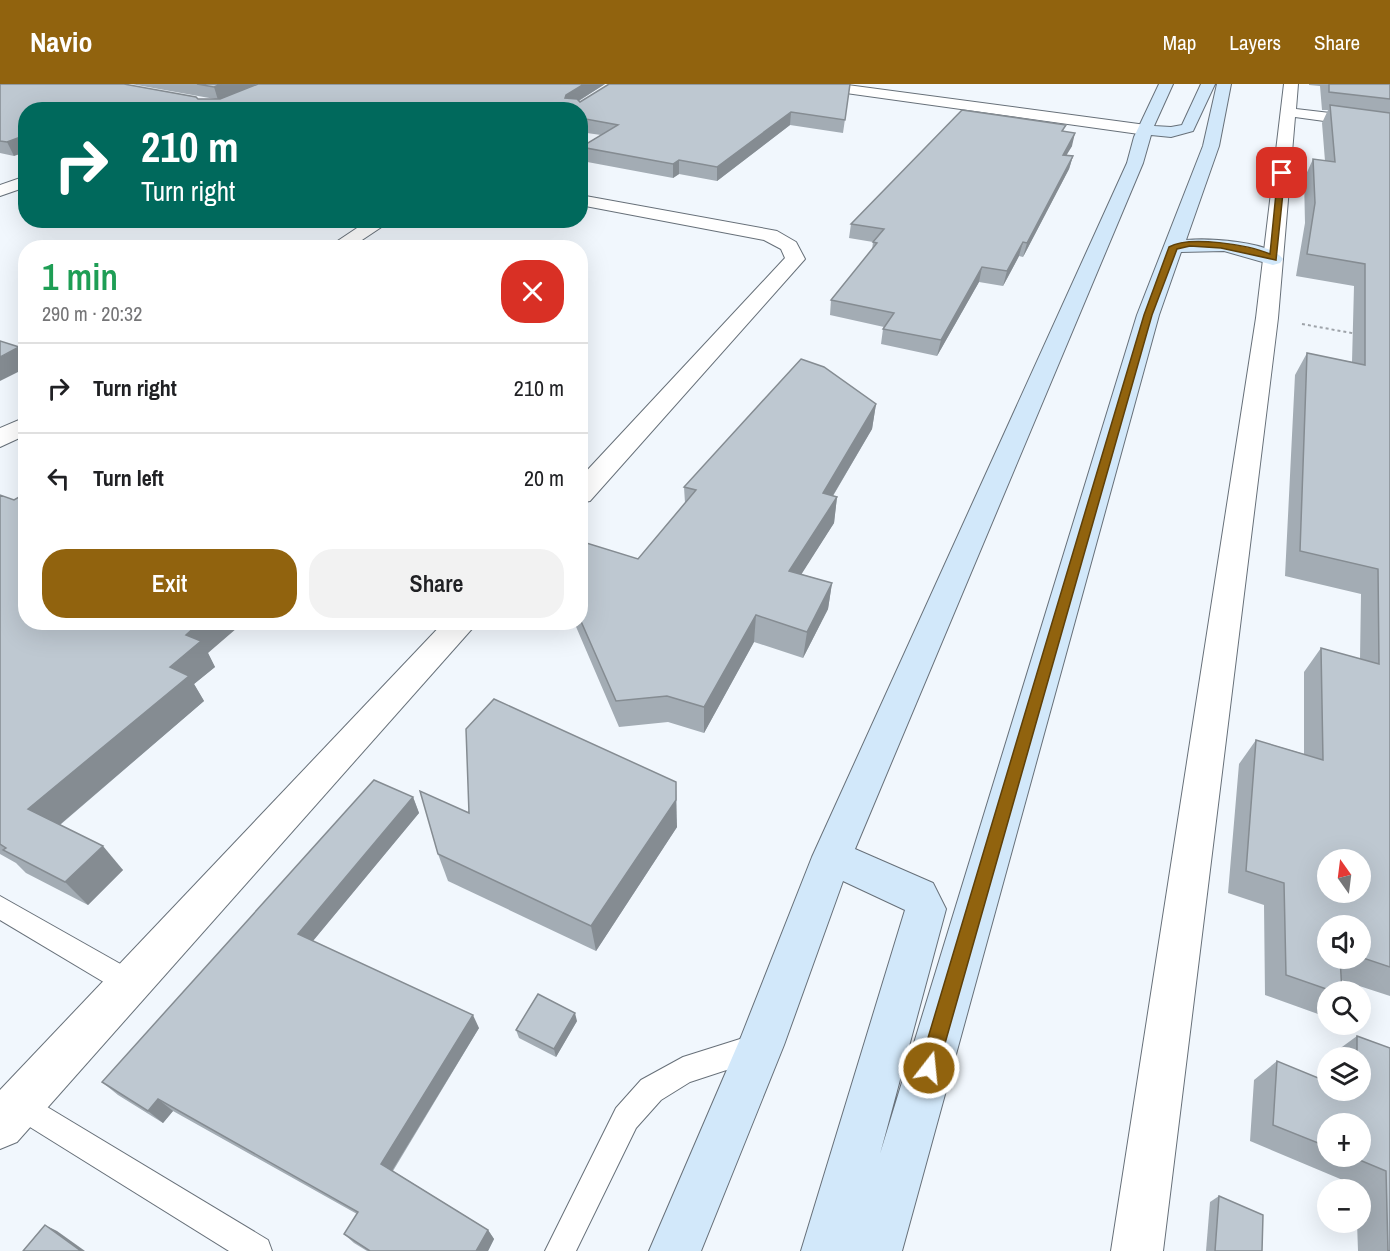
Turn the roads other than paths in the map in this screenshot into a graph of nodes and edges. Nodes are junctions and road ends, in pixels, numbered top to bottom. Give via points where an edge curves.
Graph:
1 (810, 84) edge
2 (1208, 84) edge
3 (1224, 84) edge
4 (948, 90) dead end
5 (1290, 98) edge
6 (938, 102) junction
7 (1029, 115) junction
8 (1138, 124) edge
9 (1390, 124) edge
10 (18, 184) edge
11 (0, 191) edge
12 (588, 201) edge
13 (370, 228) edge
14 (1179, 232) junction
15 (349, 240) edge
16 (1274, 247) junction
17 (18, 429) edge
18 (0, 439) edge
19 (588, 486) edge
20 (456, 630) edge
21 (832, 857) junction
22 (0, 907) edge
23 (130, 984) junction
24 (761, 1045) junction
25 (9, 1114) edge
26 (257, 1251) edge
27 (560, 1251) edge
28 (675, 1251) edge
29 (827, 1251) edge
30 (876, 1251) edge
31 (1137, 1251) edge

1 - 6 street
2 - 8 main road via 1188,128 1171,132
3 - 14 main road via 1211,146
4 - 6 street
5 - 9 street
5 - 16 street
6 - 7 street
7 - 8 street
7 - 8 street via 1082,116
7 - 8 street via 1081,128
8 - 21 main road
10 - 11 street
12 - 19 street via 770,235 789,246 795,259
13 - 15 street
14 - 16 main road via 1221,231
14 - 16 main road via 1190,244 1261,253
14 - 30 main road via 1148,315
16 - 31 street
17 - 18 street
20 - 23 street
21 - 24 main road
21 - 29 main road via 919,896 926,909
22 - 23 lane
23 - 25 street
24 - 27 lane via 683,1071 651,1090 626,1118
24 - 28 main road
25 - 26 lane

